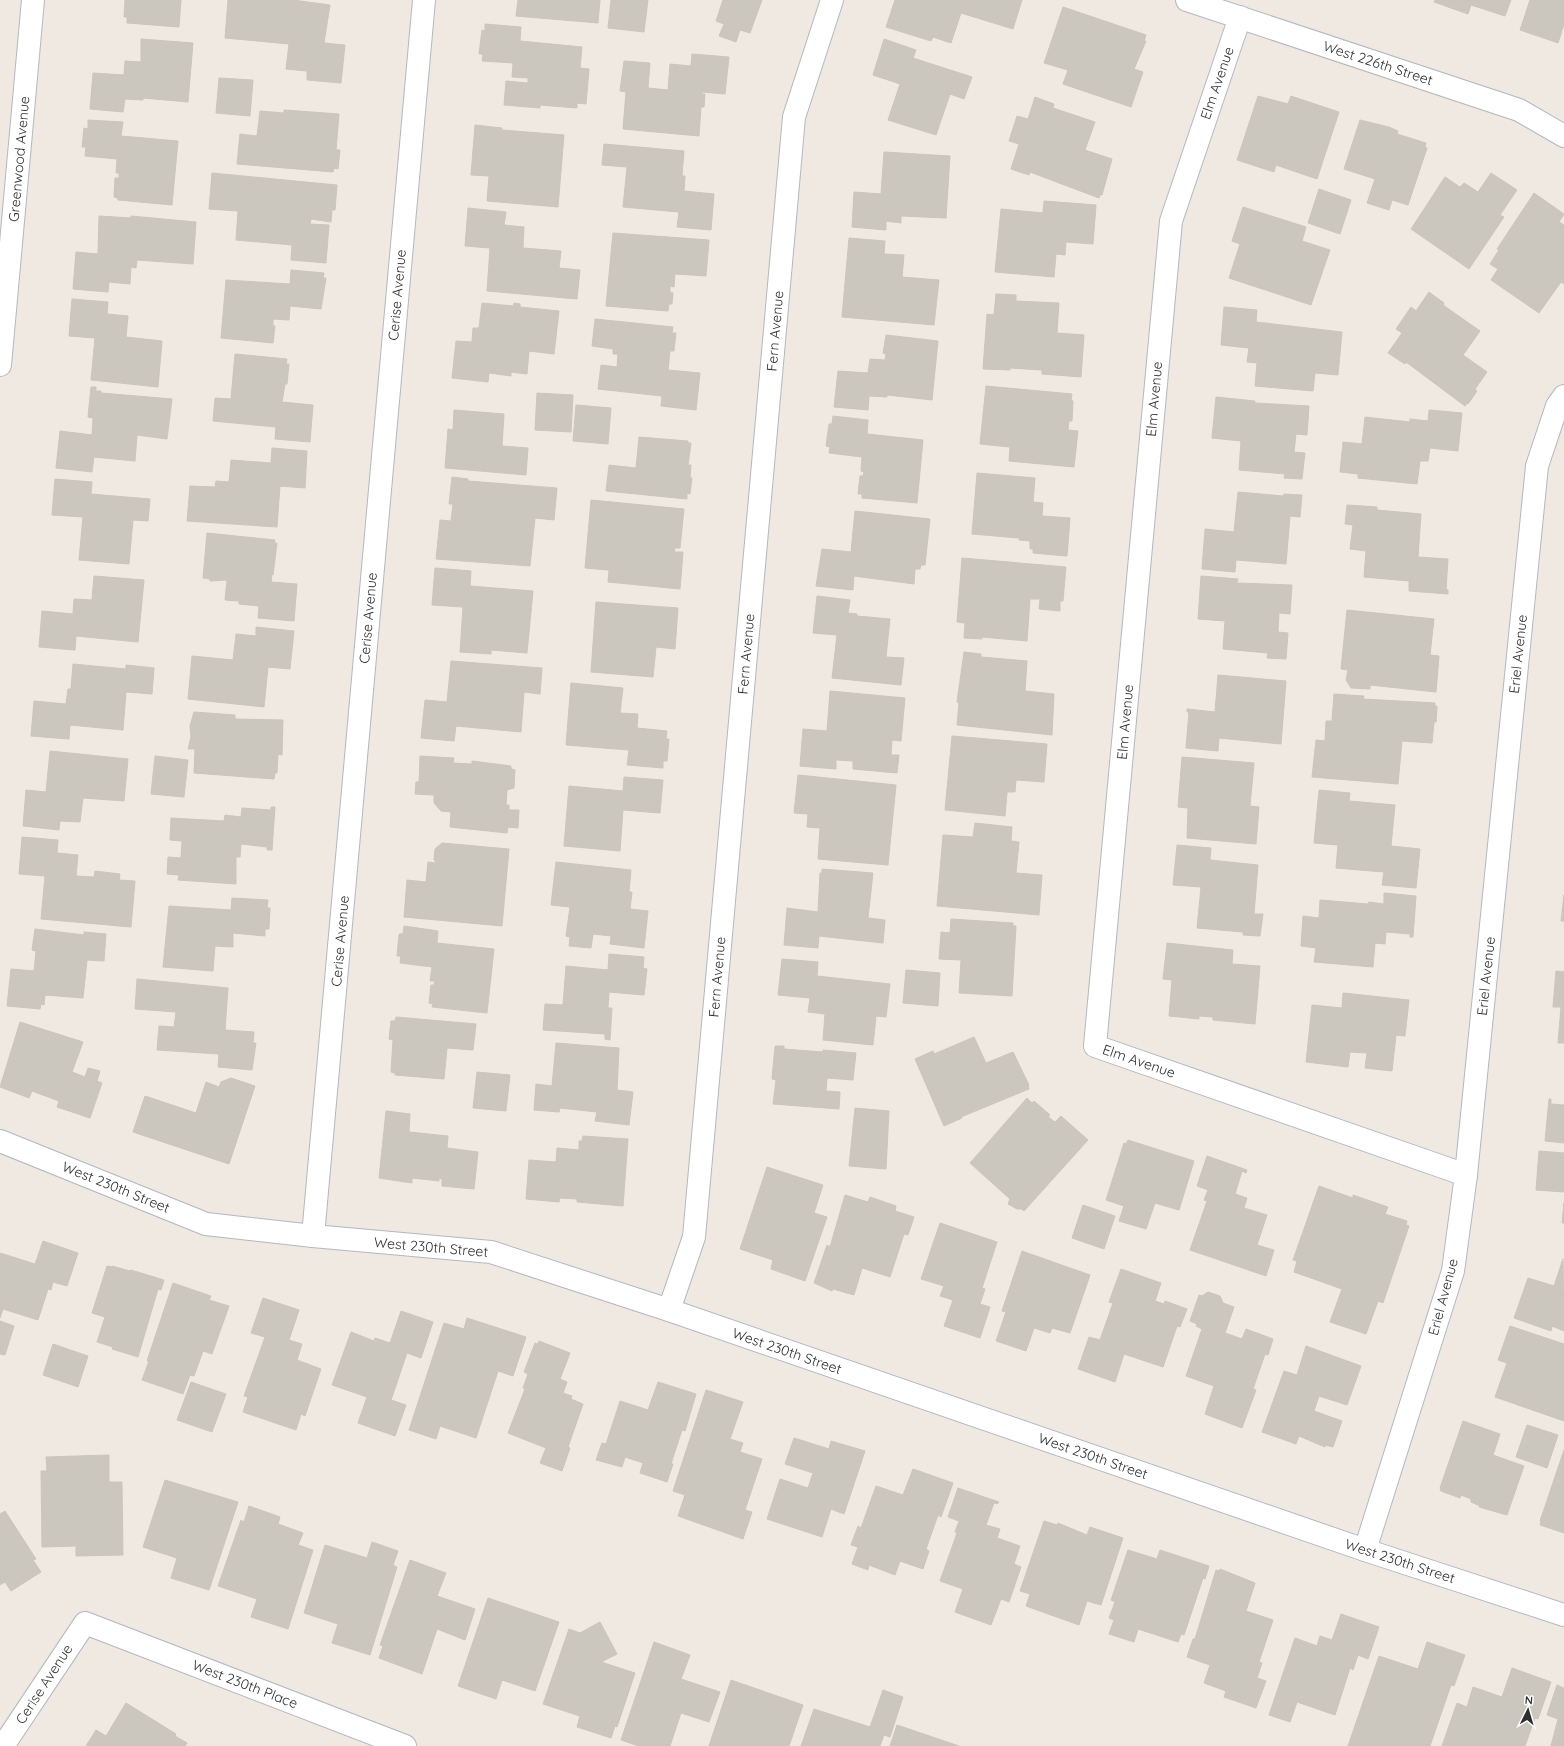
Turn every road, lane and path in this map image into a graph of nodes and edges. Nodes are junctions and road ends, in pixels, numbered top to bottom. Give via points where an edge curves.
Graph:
1 (33, 0) edge
2 (424, 0) edge
3 (832, 0) edge
4 (1187, 0) edge
5 (1240, 17) junction
6 (1564, 136) edge
7 (3, 293) edge
8 (0, 365) edge
9 (1562, 404) edge
10 (0, 1140) edge
11 (1466, 1175) junction
12 (313, 1236) junction
13 (669, 1310) junction
14 (1365, 1550) junction
15 (1564, 1615) edge
16 (85, 1623) joint
17 (3, 1746) edge
18 (405, 1746) edge

1 - 7 street, Greenwood Avenue
2 - 12 street, Cerise Avenue
3 - 13 street, Fern Avenue via 794,117 694,1237
4 - 5 street, West 226th Street
5 - 6 street, West 226th Street via 1519,110
5 - 11 street, Elm Avenue via 1170,221 1095,1046
7 - 8 street, Greenwood Avenue
9 - 11 street, Eriel Avenue via 1537,466
10 - 12 street, West 230th Street via 206,1224
11 - 14 street, Eriel Avenue via 1453,1271
12 - 13 street, West 230th Street via 491,1252
13 - 14 street, West 230th Street
14 - 15 street, West 230th Street
16 - 17 street, Cerise Avenue
16 - 18 street, West 230th Place

